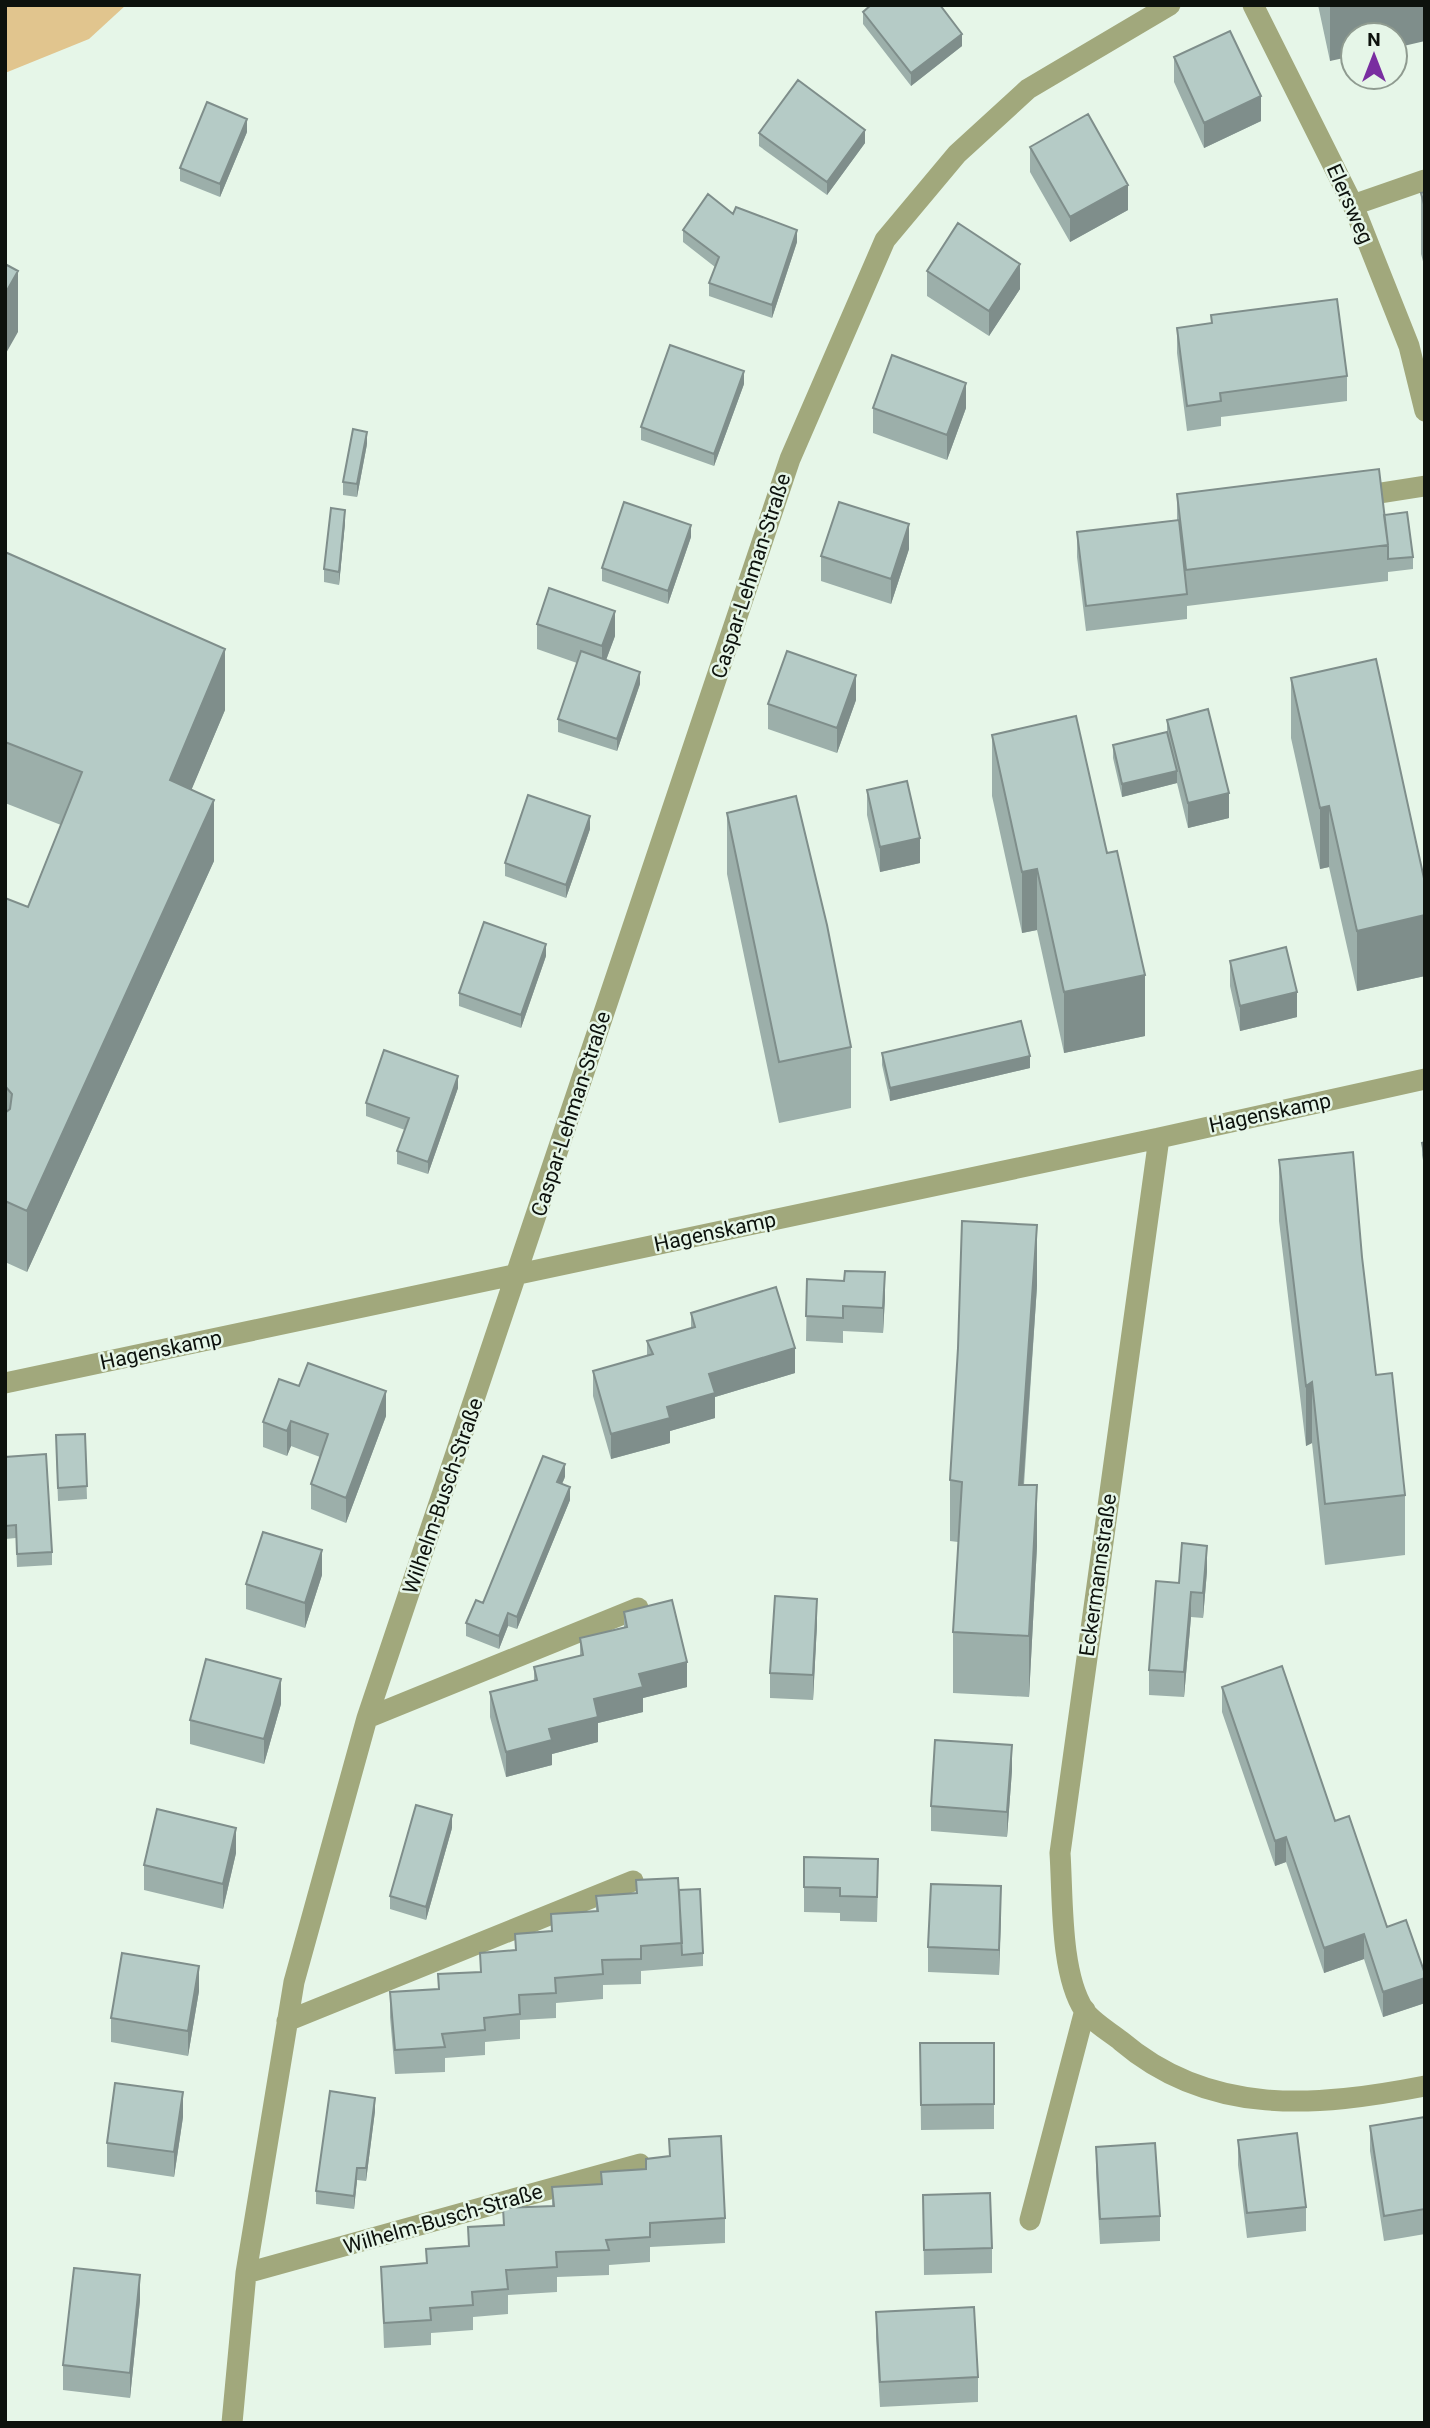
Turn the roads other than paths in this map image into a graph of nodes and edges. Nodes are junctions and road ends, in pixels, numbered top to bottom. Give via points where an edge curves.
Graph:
1 (1170, 5) edge
2 (1253, 5) edge
3 (1425, 180) edge
4 (1353, 205) junction
5 (1425, 411) edge
6 (1425, 486) edge
7 (1329, 501) edge
8 (1425, 1079) edge
9 (1159, 1138) junction
10 (518, 1274) junction
11 (5, 1383) edge
12 (638, 1608) edge
13 (368, 1718) junction
14 (633, 1881) edge
15 (1085, 2010) junction
16 (287, 2021) junction
17 (1425, 2086) edge
18 (640, 2164) dead end
19 (1030, 2220) dead end
20 (246, 2273) junction
21 (232, 2423) edge

1 - 10 street, Caspar-Lehman-Straße via 1028,89 957,154 885,240 790,459
2 - 4 street, Elersweg
3 - 4 street
4 - 5 street, Elersweg via 1409,346
6 - 7 street
8 - 9 street, Hagenskamp
9 - 10 street, Hagenskamp
9 - 15 street, Eckermannstraße via 1060,1853 1067,1966
10 - 11 street, Hagenskamp
10 - 13 street, Wilhelm-Busch-Straße
12 - 13 street
13 - 16 street, Wilhelm-Busch-Straße
14 - 16 street
15 - 17 street, Eckermannstraße via 1138,2055 1200,2087 1248,2100 1374,2096
15 - 19 street
16 - 20 street, Wilhelm-Busch-Straße
18 - 20 street, Wilhelm-Busch-Straße
20 - 21 street, Wilhelm-Busch-Straße

